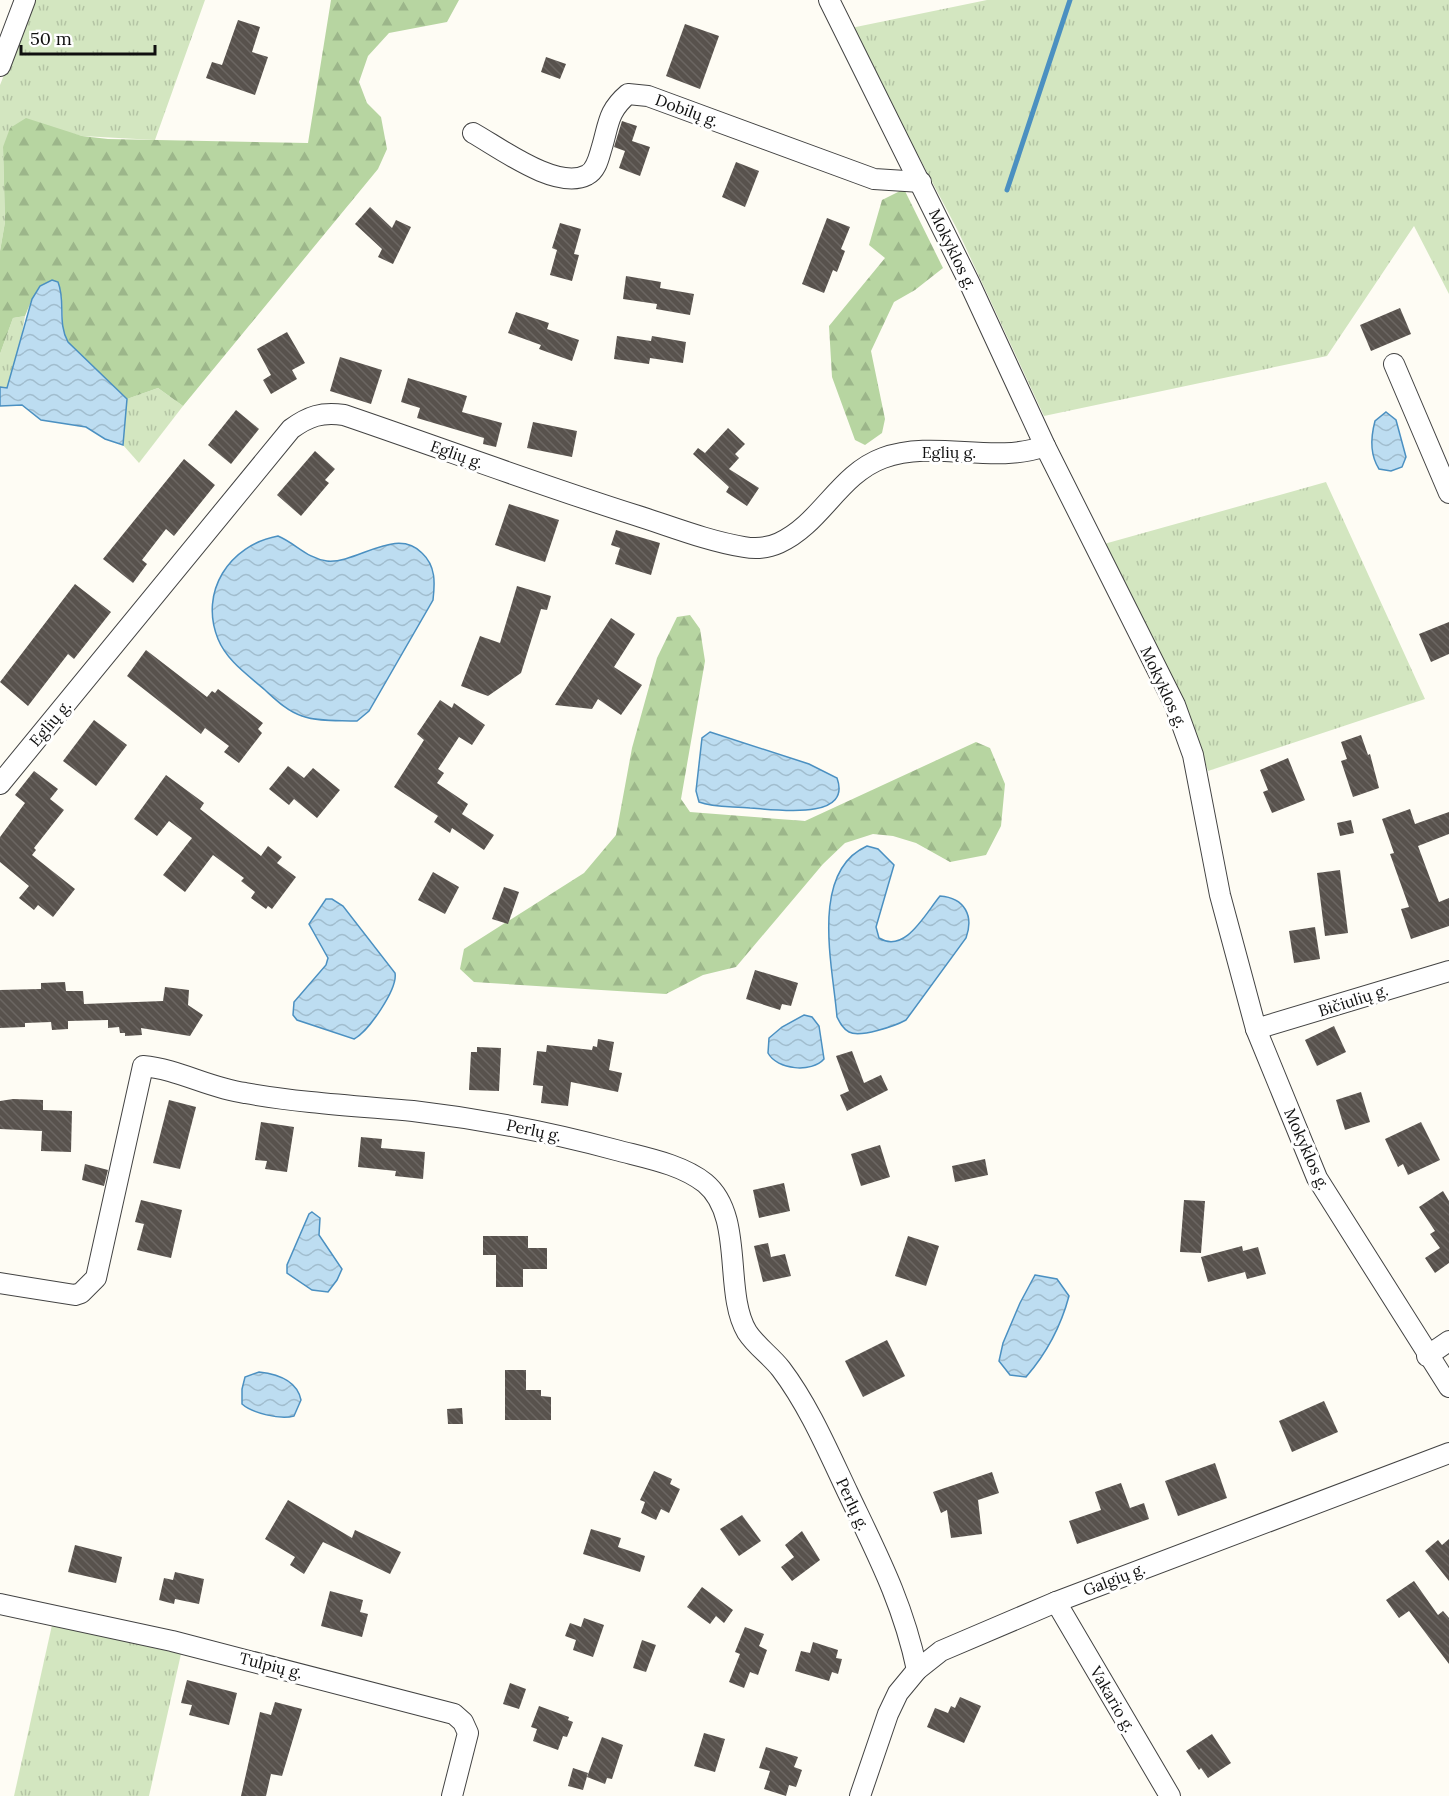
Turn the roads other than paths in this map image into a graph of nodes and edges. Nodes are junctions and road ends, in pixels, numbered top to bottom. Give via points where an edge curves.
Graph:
1 (25, 0) edge
2 (829, 0) edge
3 (0, 66) edge
4 (473, 133) dead end
5 (921, 182) junction
6 (1394, 364) dead end
7 (1045, 446) junction
8 (1449, 493) edge
9 (0, 784) edge
10 (1449, 971) edge
11 (1257, 1029) junction
12 (0, 1283) edge
13 (1449, 1341) edge
14 (1427, 1356) junction
15 (1449, 1387) edge
16 (1449, 1453) edge
17 (1056, 1602) junction
18 (0, 1604) edge
19 (917, 1670) junction
20 (452, 1796) edge
21 (860, 1796) edge
22 (1170, 1796) edge

1 - 3 street
2 - 5 street, Mokyklos g.
4 - 5 street, Dobilų g. via 553,177 571,179 588,175 597,164 614,106 628,94 648,96 874,179
5 - 7 street, Mokyklos g.
6 - 8 street
7 - 9 street, Eglių g. via 1018,453 928,451 883,458 845,482 797,531 780,543 763,548 744,547 590,501 344,414 325,412 308,417 291,429
7 - 11 street, Mokyklos g. via 1175,705 1193,755 1220,895
10 - 11 street, Bičiulių g.
11 - 14 street, Mokyklos g. via 1317,1178
12 - 19 street, Perlų g. via 75,1295 96,1278 142,1066 165,1068 208,1085 243,1093 542,1130 687,1172 706,1184 723,1211 747,1332 781,1369 826,1447 899,1602
13 - 14 street
14 - 15 street, Mokyklos g.
16 - 17 street, Galgių g.
17 - 19 street, Galgių g. via 941,1651
17 - 22 street, Vakario g.
18 - 20 street, Tulpių g. via 172,1641 454,1714 468,1732
19 - 21 street, Galgių g. via 898,1693 888,1714

